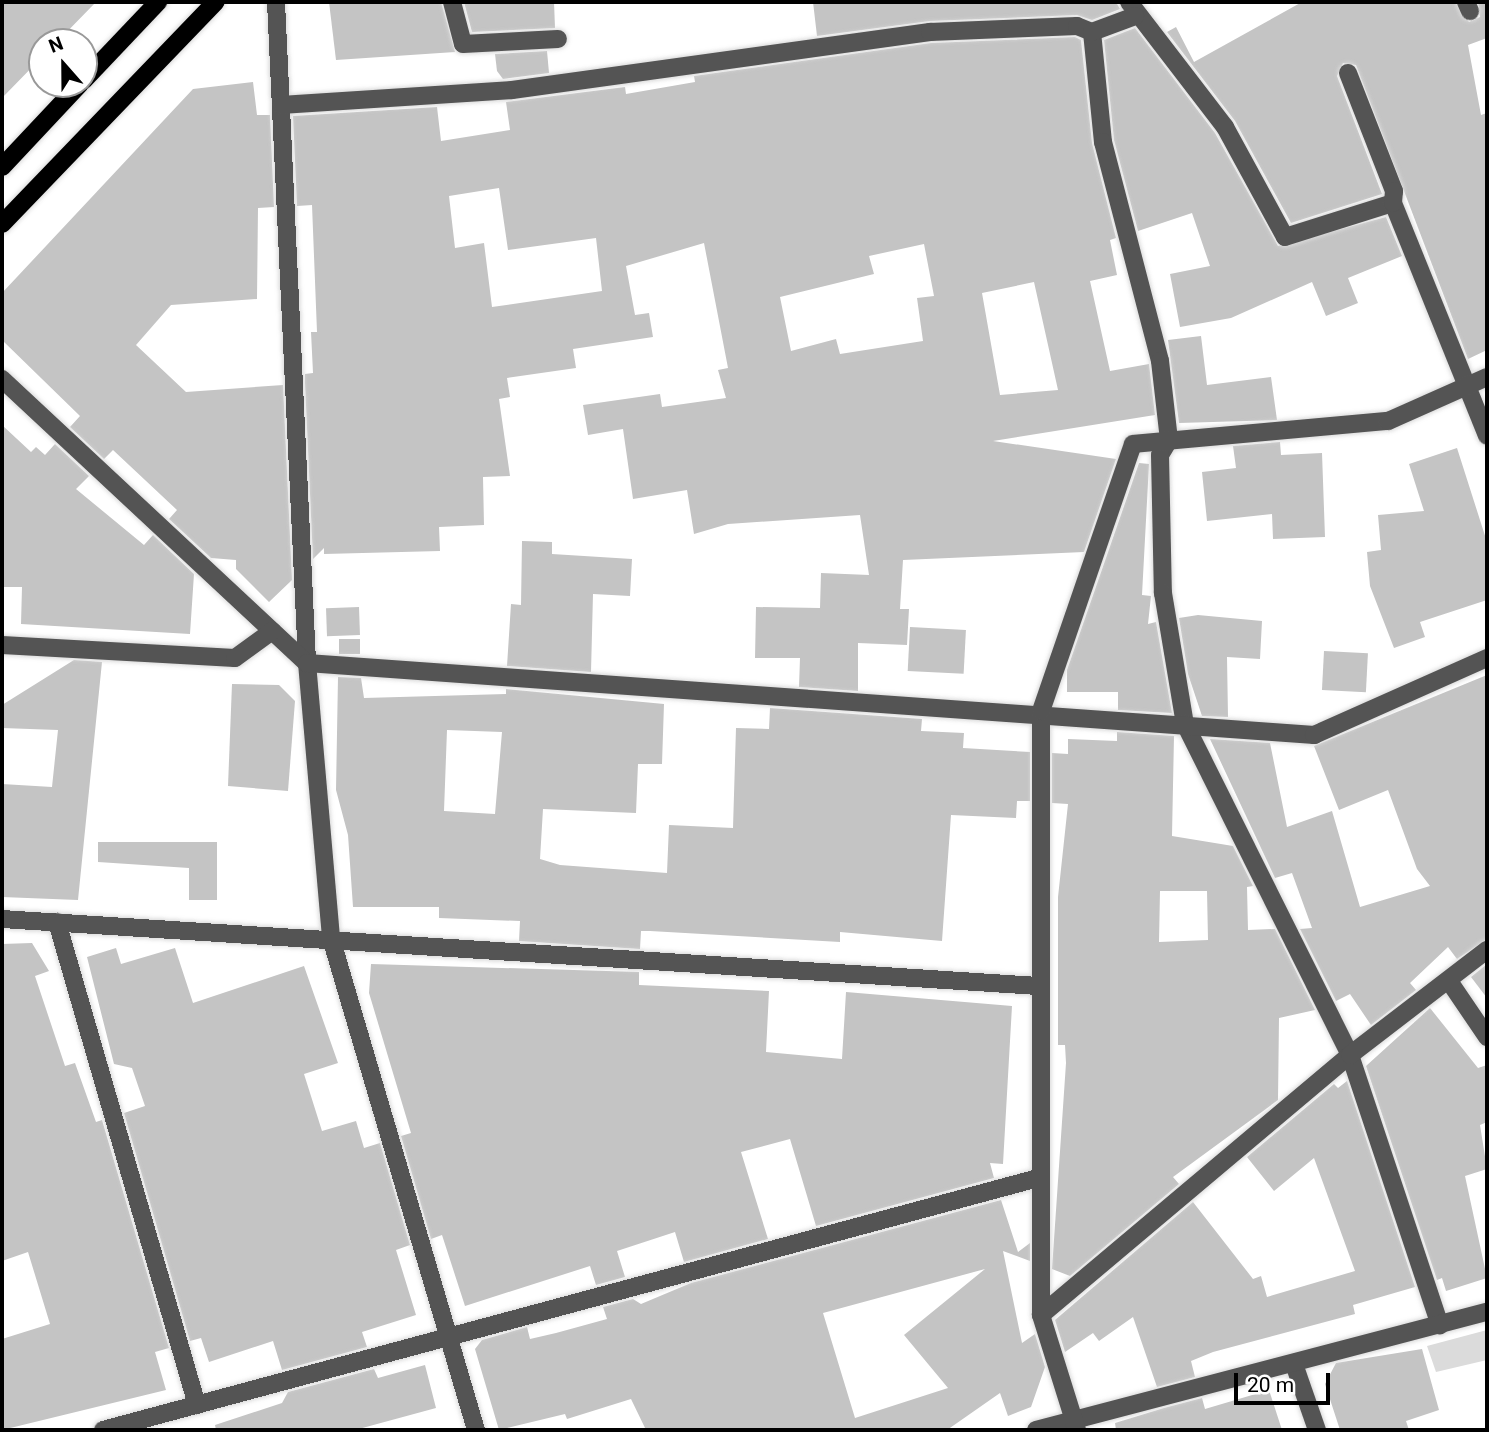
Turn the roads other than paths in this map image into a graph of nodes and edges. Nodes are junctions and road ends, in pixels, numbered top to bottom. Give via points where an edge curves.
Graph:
1 (158, 2) edge
2 (216, 2) edge
3 (276, 2) edge
4 (452, 2) edge
5 (1132, 9) edge
6 (1092, 32) junction
7 (558, 39) dead end
8 (98, 65) edge
9 (1348, 74) dead end
10 (67, 98) edge
11 (282, 105) junction
12 (2, 167) edge
13 (1393, 204) junction
14 (2, 224) edge
15 (1487, 377) edge
16 (2, 379) edge
17 (1468, 389) junction
18 (1487, 436) edge
19 (1169, 440) junction
20 (272, 631) junction
21 (2, 645) edge
22 (1487, 658) edge
23 (307, 663) junction
24 (1041, 711) junction
25 (1185, 724) junction
26 (2, 919) edge
27 (57, 922) junction
28 (331, 938) junction
29 (1487, 950) edge
30 (1449, 981) junction
31 (1039, 986) junction
32 (1487, 1037) edge
33 (1350, 1055) junction
34 (1038, 1178) junction
35 (1487, 1312) edge
36 (1041, 1315) junction
37 (1440, 1325) junction
38 (448, 1336) junction
39 (1294, 1364) junction
40 (197, 1405) junction
41 (1075, 1425) edge
42 (103, 1430) edge
43 (476, 1430) edge
44 (1036, 1430) edge
45 (1317, 1430) edge

1 - 8 main road
2 - 14 main road
3 - 11 street
4 - 7 street via 463,44
5 - 6 street
5 - 13 street via 1225,127 1285,237
6 - 11 street via 1077,26 930,32 512,90
6 - 19 street via 1103,142 1160,361
9 - 13 street via 1394,191
10 - 12 main road
11 - 23 street
13 - 17 street
15 - 17 street
16 - 20 street
17 - 18 street
17 - 19 street via 1388,421
19 - 24 street via 1133,444
19 - 25 street via 1160,455 1163,593
20 - 21 street via 234,659
20 - 23 street
22 - 25 street via 1314,735
23 - 24 street
23 - 28 street
24 - 25 street
24 - 31 street
25 - 33 street
26 - 27 street
27 - 28 street
27 - 40 street
28 - 31 street
28 - 38 street
29 - 30 street
30 - 32 street
30 - 33 street
31 - 34 street
33 - 36 street
33 - 37 street
34 - 36 street
34 - 38 street
35 - 37 street
36 - 41 street
37 - 39 street
38 - 40 street
38 - 43 street
39 - 41 street
39 - 45 street
40 - 42 street
41 - 44 street

